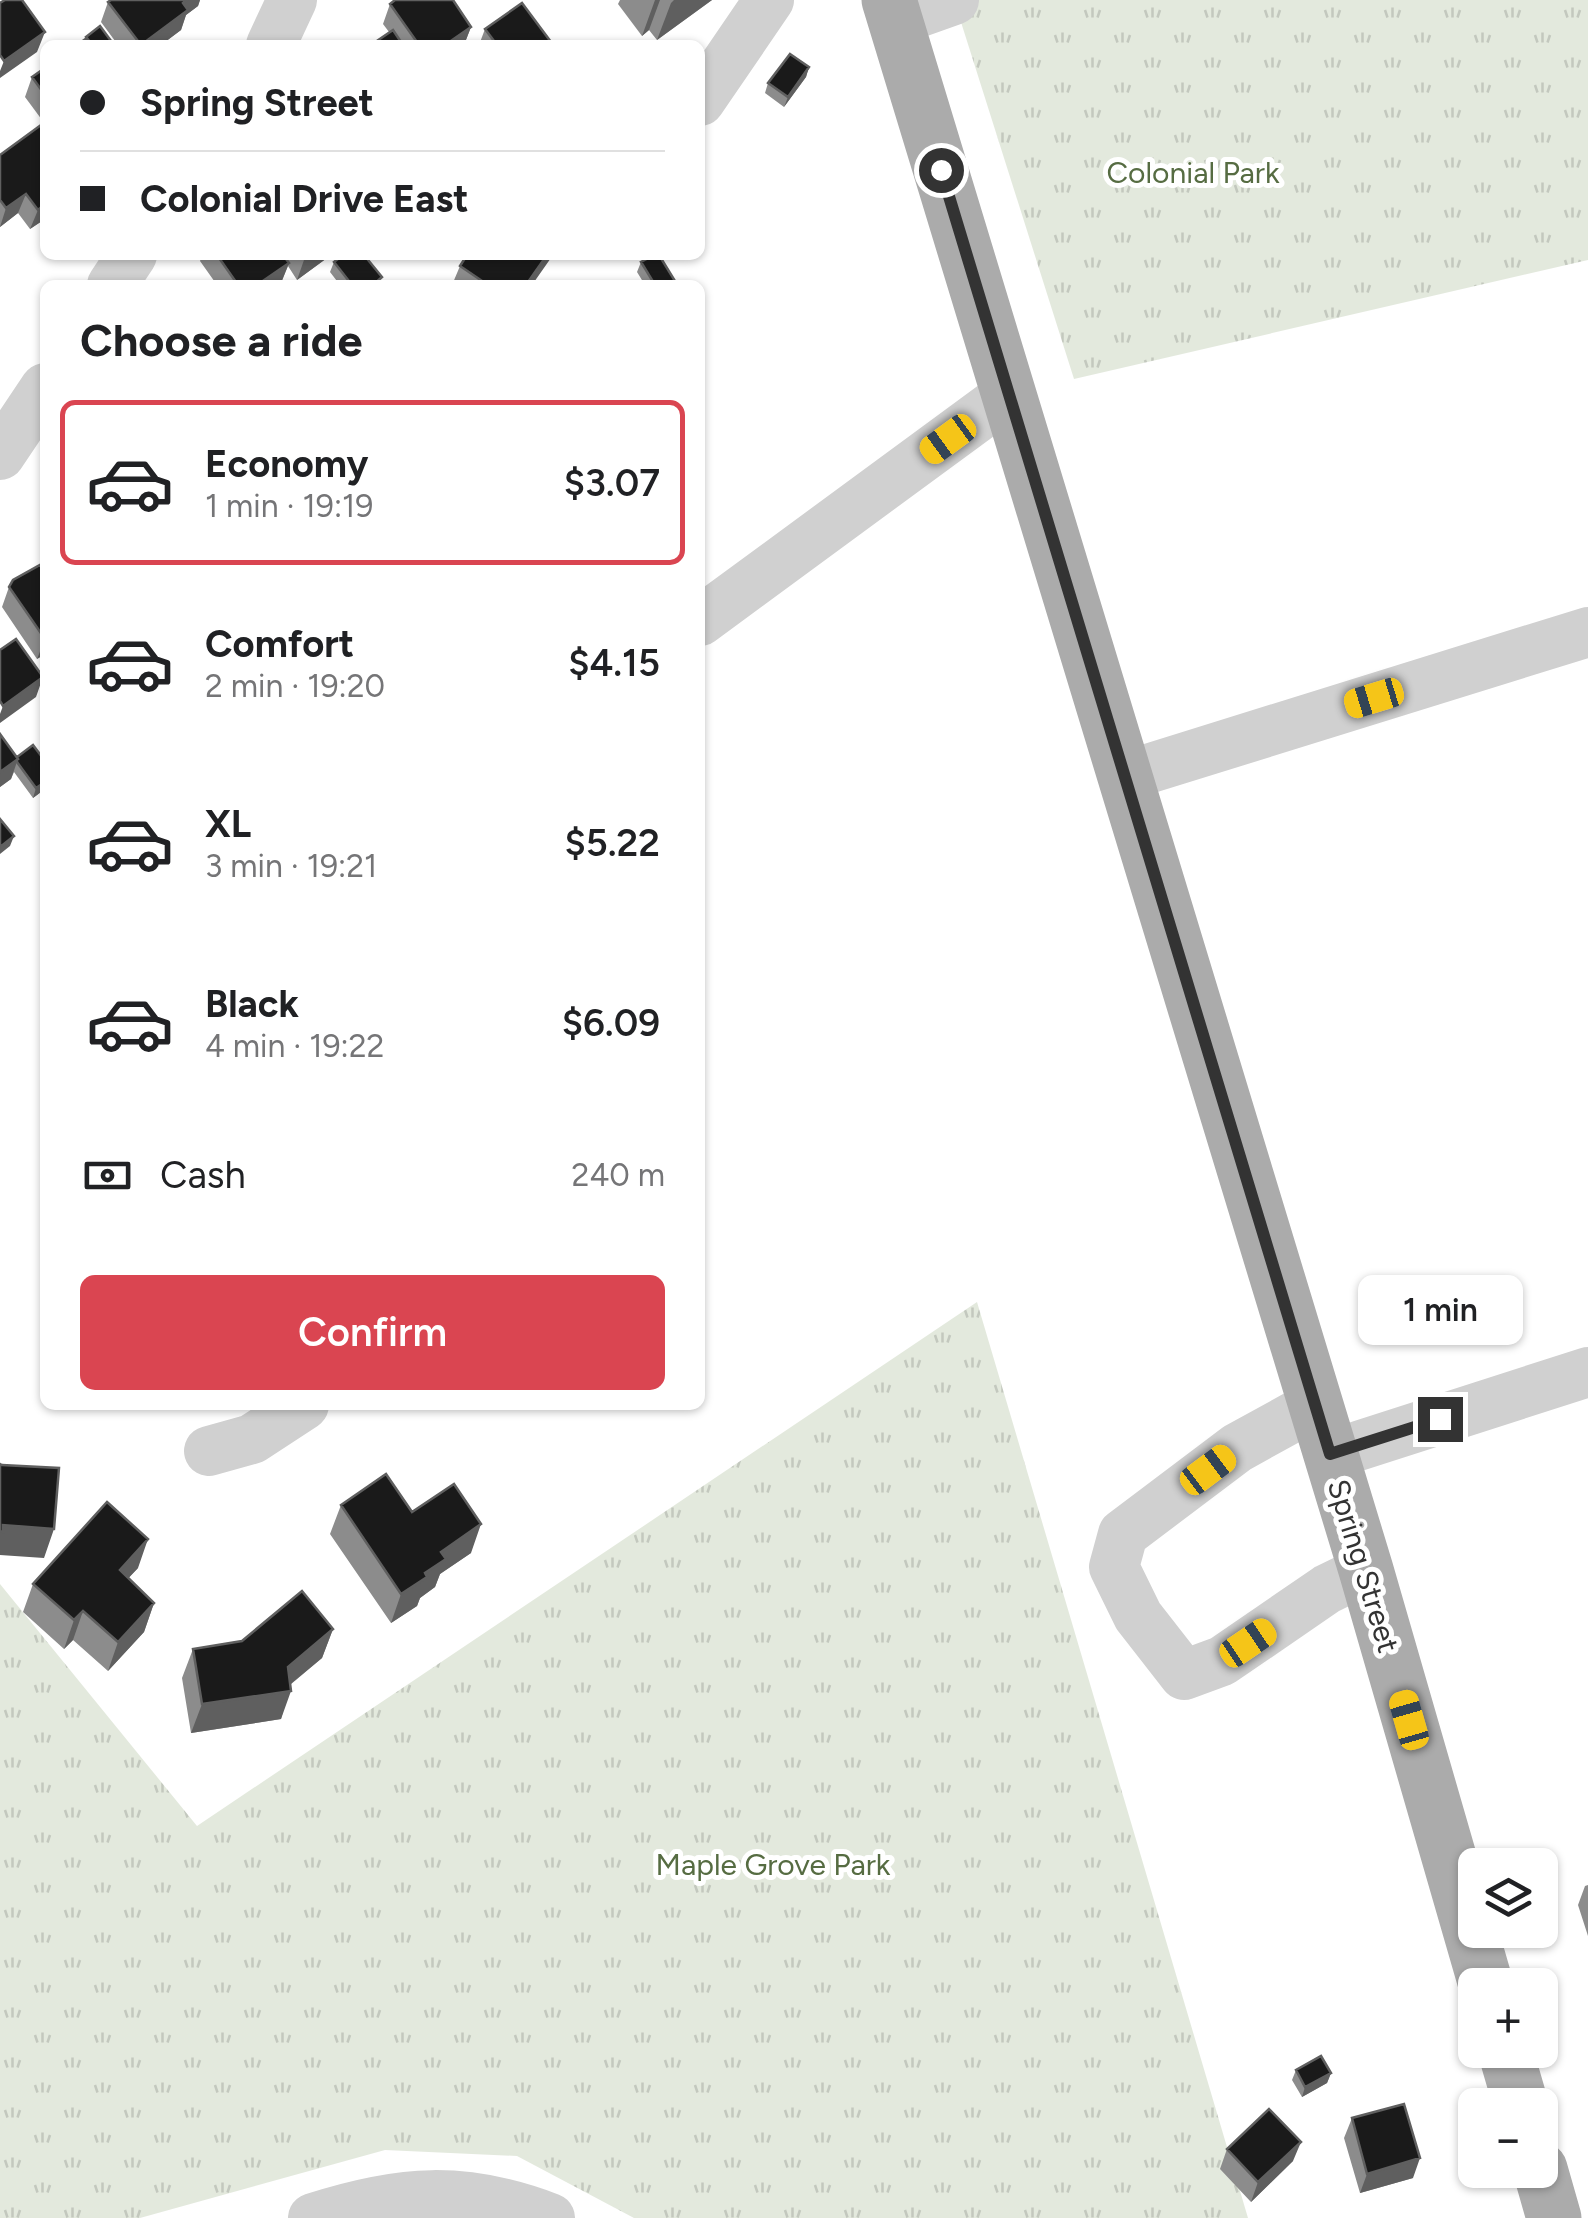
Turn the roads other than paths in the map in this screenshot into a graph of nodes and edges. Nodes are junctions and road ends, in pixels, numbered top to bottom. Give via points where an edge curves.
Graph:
1 (292, 0) edge
2 (769, 0) edge
3 (954, 0) edge
4 (892, 10) edge
5 (273, 40) edge
6 (705, 95) edge
7 (1010, 394) junction
8 (40, 396) edge
9 (0, 456) edge
10 (705, 616) edge
11 (1588, 632) edge
12 (1126, 776) junction
13 (1588, 1372) edge
14 (296, 1410) edge
15 (1322, 1430) junction
16 (209, 1451) dead end
17 (1366, 1570) junction
18 (1481, 1968) edge
19 (1545, 2188) edge
20 (313, 2218) edge
21 (550, 2218) edge
22 (1554, 2218) edge

1 - 5 street
2 - 6 street
3 - 4 street
4 - 7 main road, Spring Street
7 - 10 street
7 - 12 main road, Spring Street
8 - 9 street
11 - 12 street
12 - 15 main road, Spring Street
13 - 15 street
14 - 16 street via 252,1439
15 - 17 main road, Spring Street
15 - 17 street via 1237,1448 1123,1534 1114,1567 1138,1616 1184,1675 1222,1661
17 - 18 main road, Spring Street
19 - 22 main road
20 - 21 street via 418,2194 466,2194

